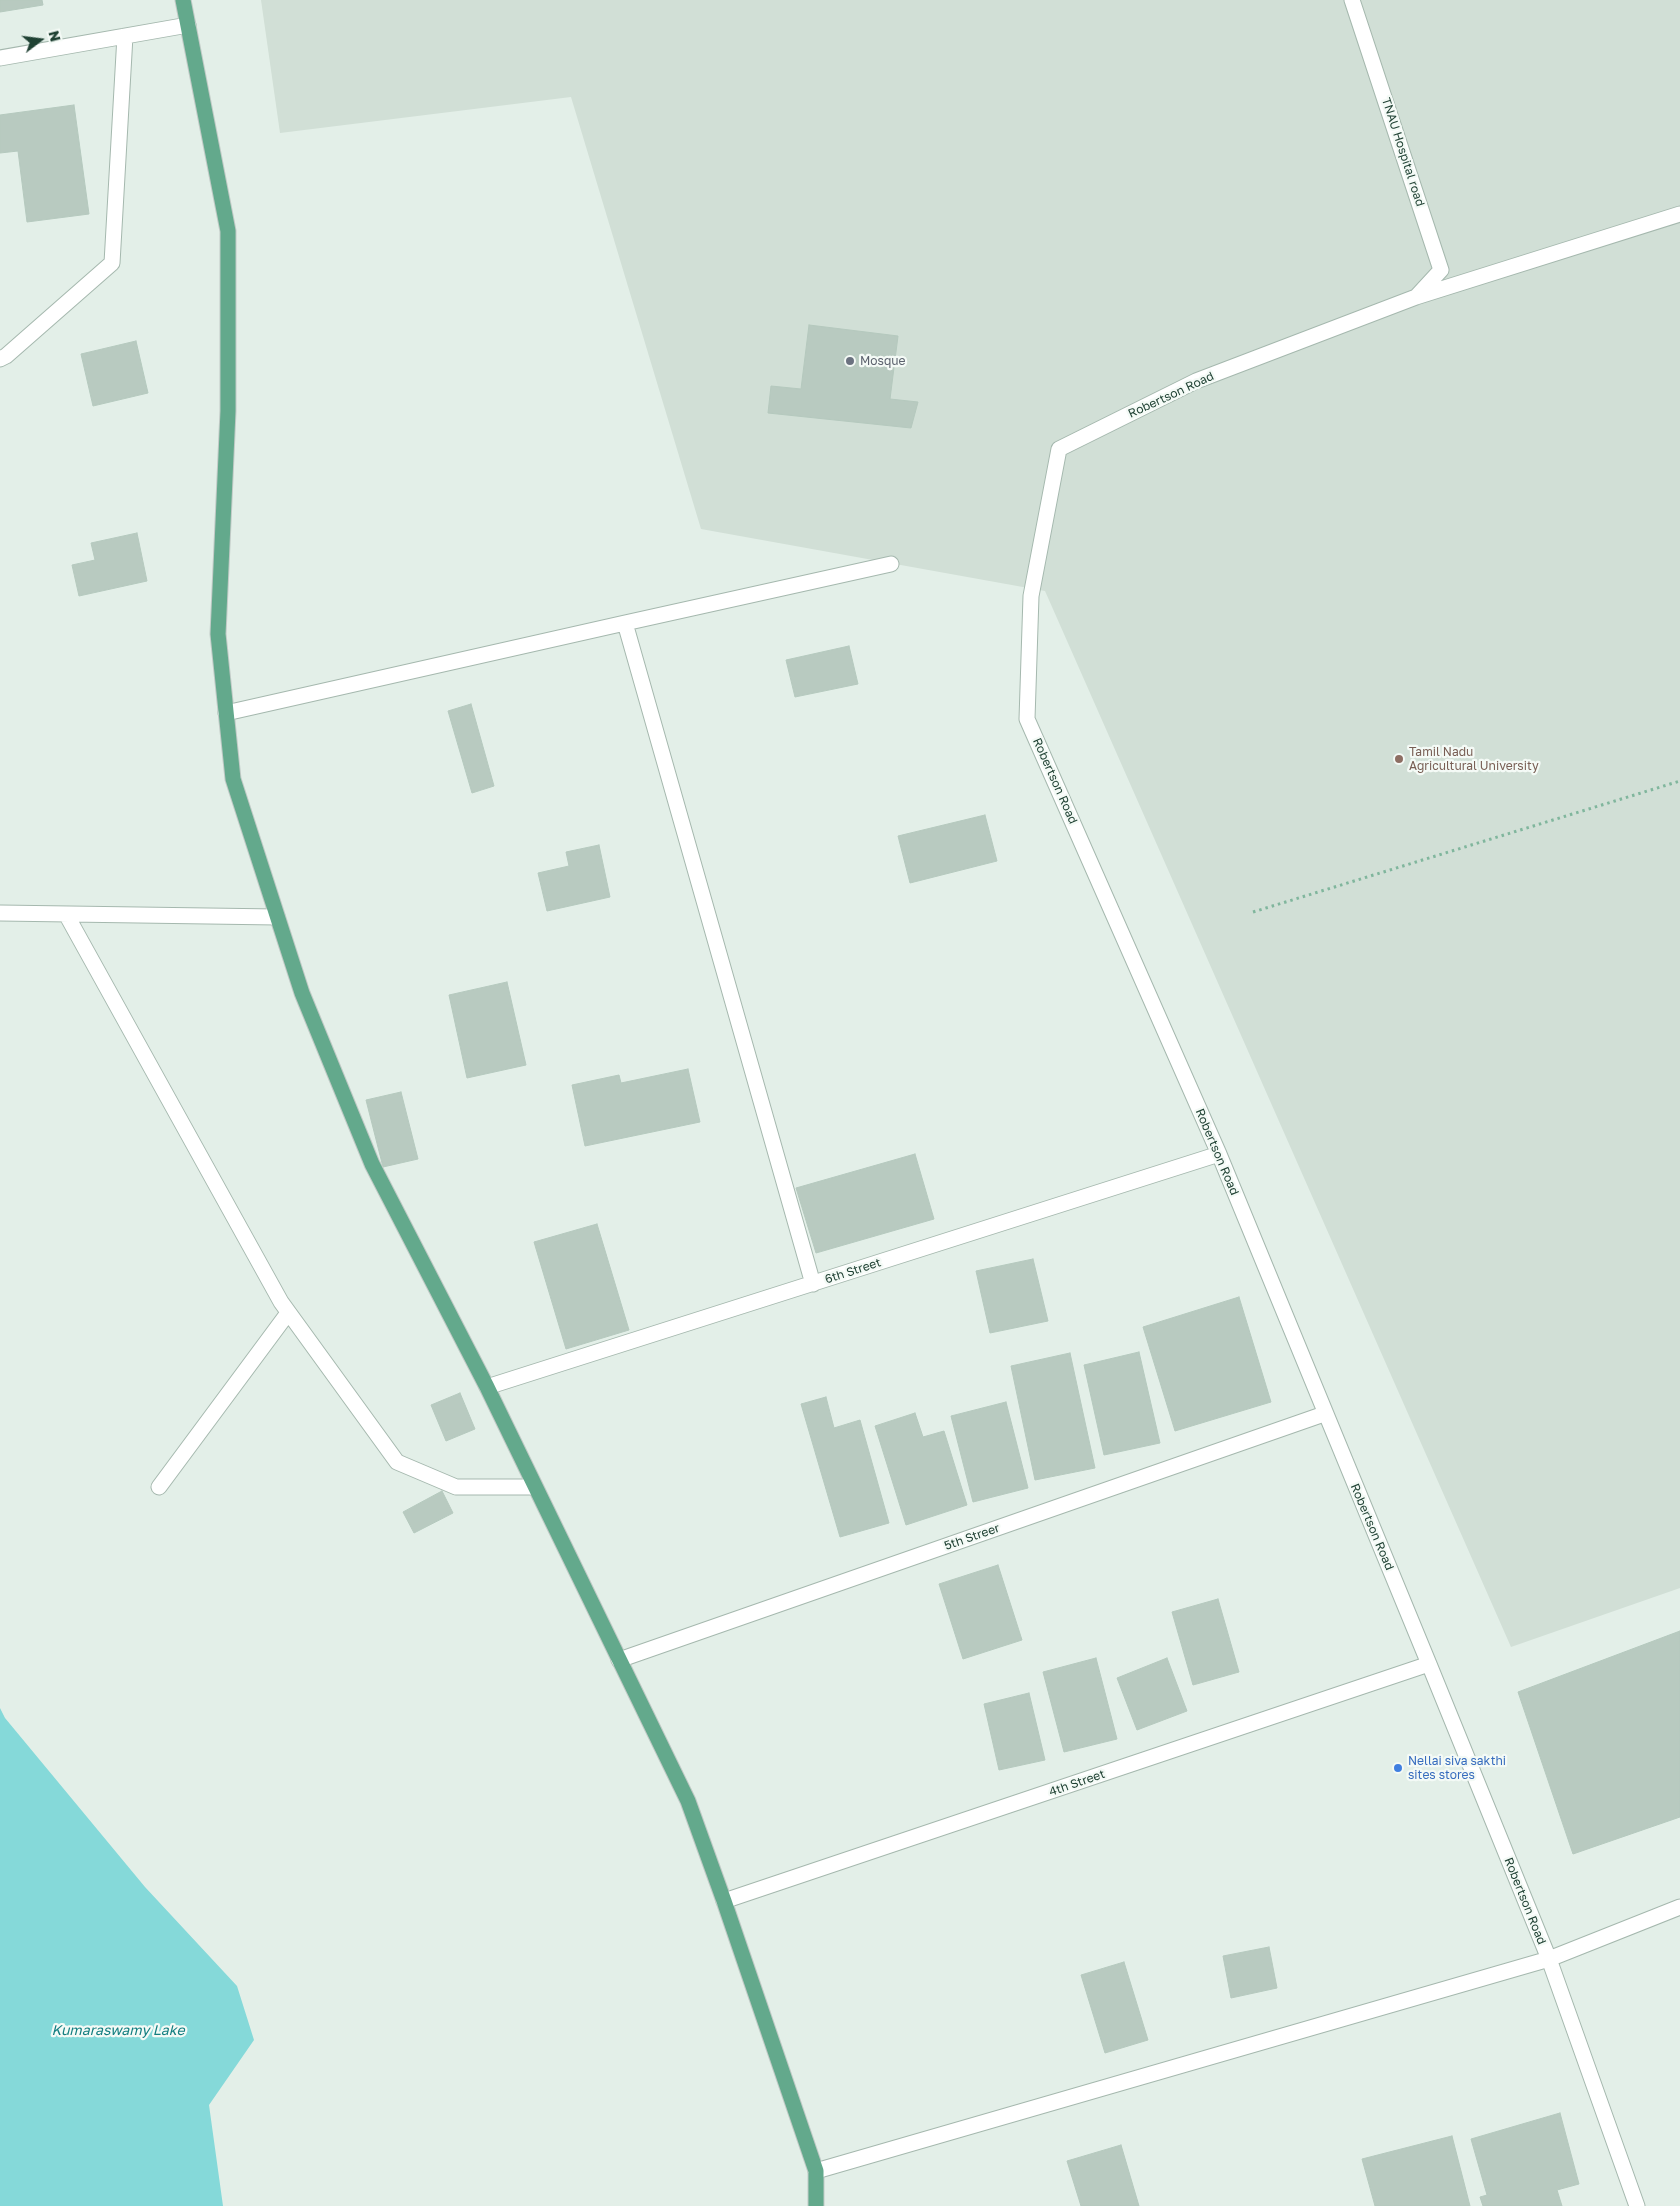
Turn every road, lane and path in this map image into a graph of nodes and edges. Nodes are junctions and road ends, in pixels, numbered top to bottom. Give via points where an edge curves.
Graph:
1 (183, 0) edge
2 (1352, 0) edge
3 (188, 25) junction
4 (125, 36) junction
5 (0, 58) edge
6 (1680, 214) edge
7 (1416, 297) junction
8 (0, 359) edge
9 (891, 564) dead end
10 (625, 623) junction
11 (226, 713) junction
12 (1680, 781) edge
13 (1253, 912) dead end
14 (0, 913) edge
15 (66, 914) junction
16 (277, 918) junction
17 (1219, 1154) junction
18 (813, 1284) junction
19 (288, 1312) junction
20 (487, 1387) junction
21 (1324, 1414) junction
22 (160, 1487) dead end
23 (535, 1487) junction
24 (619, 1660) junction
25 (1429, 1664) junction
26 (724, 1901) junction
27 (1680, 1906) edge
28 (1549, 1959) junction
29 (816, 2171) junction
30 (816, 2206) edge
31 (1637, 2206) edge

1 - 3 main road
2 - 7 street, TNAU Hospital road via 1441,270
3 - 4 street
3 - 11 main road via 228,231 228,411 218,634
4 - 5 street
4 - 8 street via 112,263
6 - 7 street
7 - 17 street, Robertson Road via 1196,381 1059,449 1031,596 1027,719
9 - 10 street
10 - 11 street
10 - 18 street
11 - 16 main road via 232,780
12 - 13 path
14 - 15 street
15 - 16 street
15 - 19 street
16 - 20 main road via 302,993 372,1164
17 - 18 street, 6th Street
17 - 21 street, Robertson Road
18 - 20 street, 6th Street
19 - 22 street
19 - 23 street via 396,1462 456,1487
20 - 23 main road
21 - 24 street, 5th Streer
21 - 25 street, Robertson Road
23 - 24 main road
24 - 26 main road via 688,1801
25 - 26 street, 4th Street
25 - 28 street, Robertson Road
26 - 29 main road
27 - 28 street
28 - 29 street
28 - 31 street, Robertson Road
29 - 30 main road

